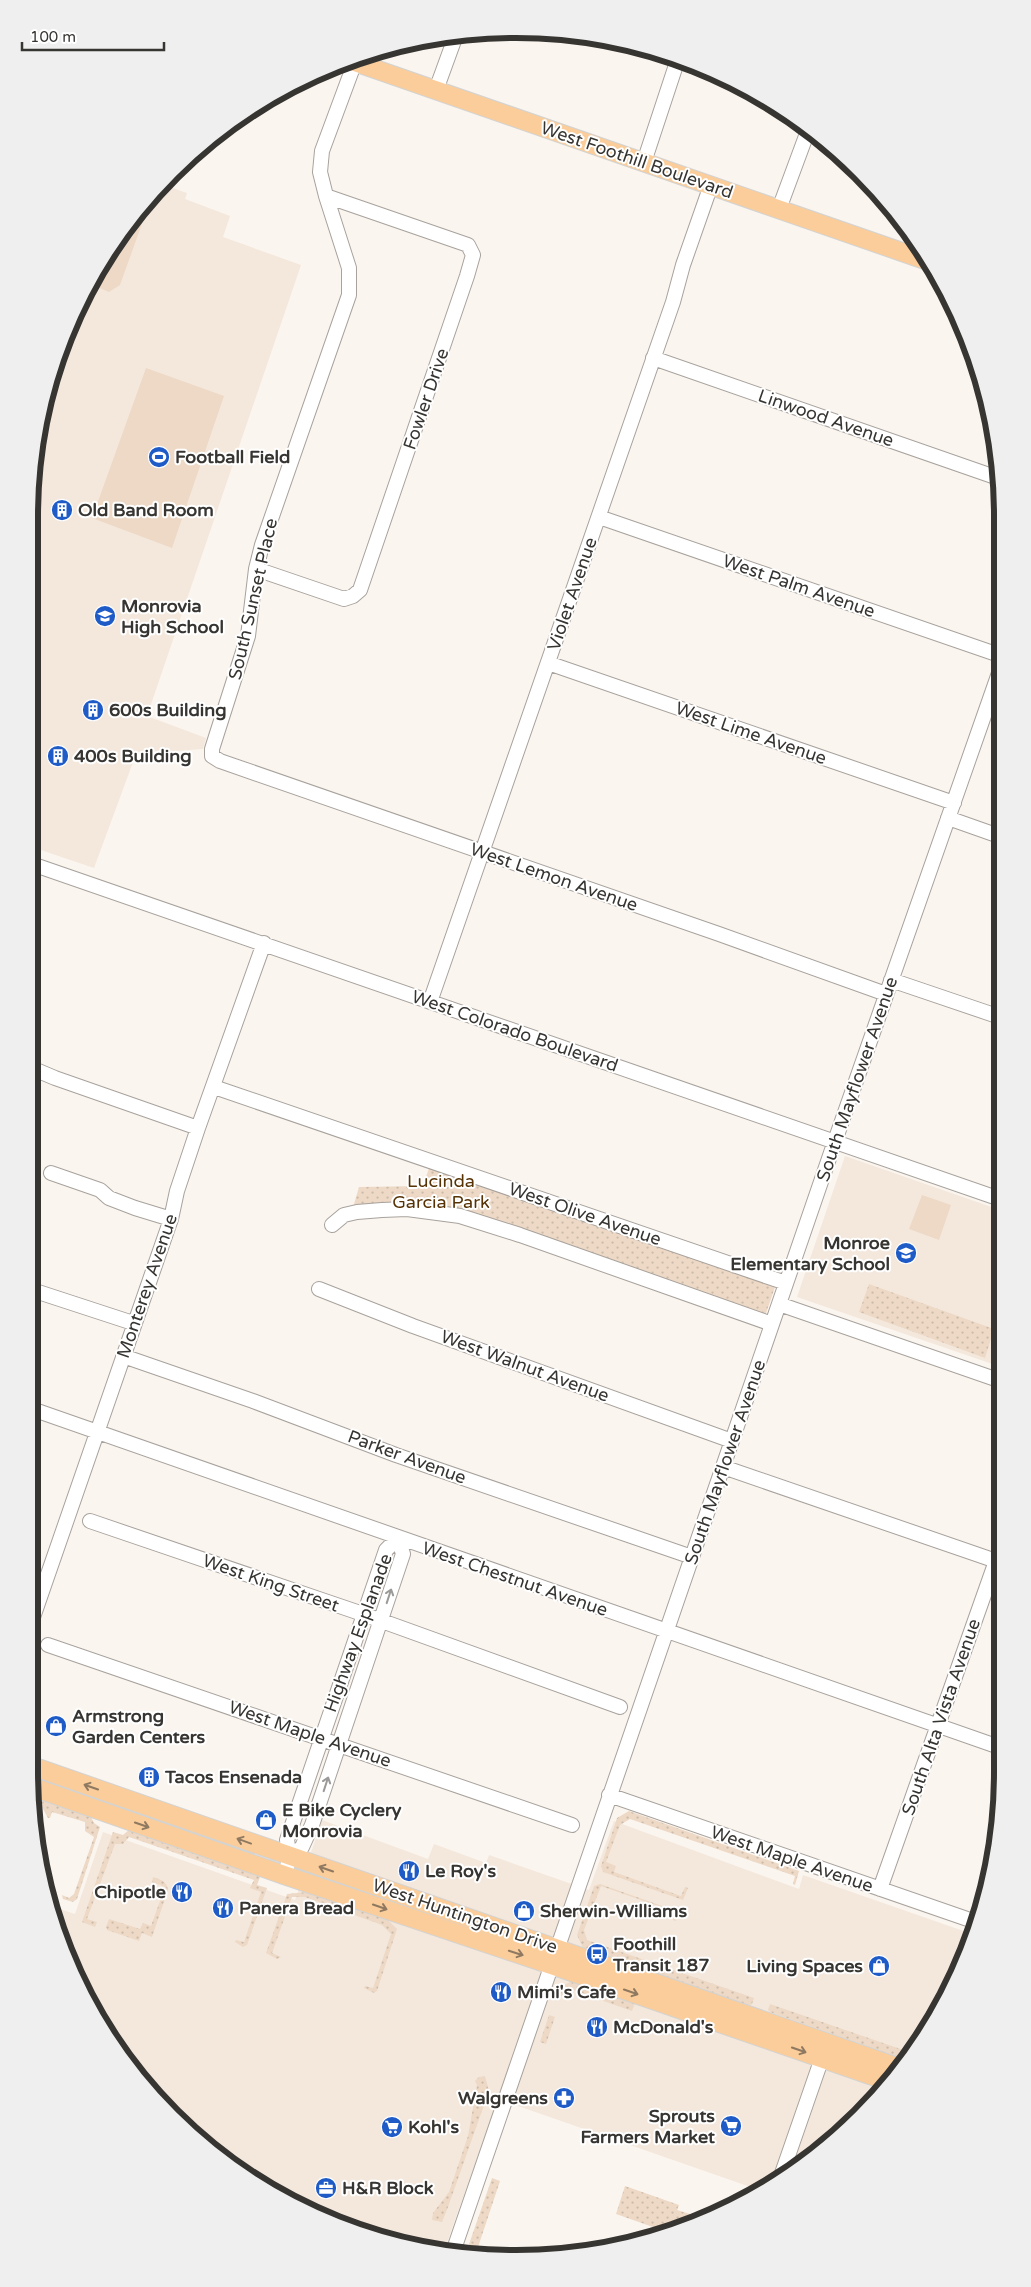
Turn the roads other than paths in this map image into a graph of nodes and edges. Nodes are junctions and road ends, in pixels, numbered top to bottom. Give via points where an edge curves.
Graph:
1 (453, 42) edge
2 (360, 64) edge
3 (676, 66) edge
4 (350, 68) edge
5 (436, 90) junction
6 (806, 136) edge
7 (644, 162) junction
8 (711, 185) junction
9 (326, 196) junction
10 (779, 209) junction
11 (918, 257) edge
12 (653, 358) junction
13 (991, 476) edge
14 (598, 517) junction
15 (256, 568) junction
16 (994, 653) edge
17 (548, 663) junction
18 (994, 687) edge
19 (220, 761) joint
20 (954, 803) junction
21 (948, 818) junction
22 (994, 834) edge
23 (482, 852) junction
24 (38, 866) edge
25 (264, 943) junction
26 (891, 980) junction
27 (886, 994) junction
28 (430, 1002) junction
29 (994, 1016) edge
30 (38, 1071) edge
31 (214, 1087) junction
32 (198, 1128) junction
33 (834, 1142) junction
34 (51, 1173) dead end
35 (994, 1197) edge
36 (170, 1219) junction
37 (332, 1225) dead end
38 (786, 1283) junction
39 (319, 1289) dead end
40 (38, 1292) edge
41 (779, 1304) junction
42 (133, 1324) junction
43 (772, 1324) junction
44 (123, 1356) junction
45 (994, 1379) edge
46 (38, 1411) edge
47 (95, 1432) junction
48 (732, 1441) junction
49 (723, 1467) junction
50 (90, 1521) dead end
51 (398, 1538) junction
52 (692, 1557) junction
53 (994, 1560) edge
54 (994, 1575) edge
55 (38, 1602) edge
56 (363, 1615) junction
57 (381, 1621) junction
58 (666, 1631) junction
59 (48, 1645) dead end
60 (620, 1707) dead end
61 (938, 1726) junction
62 (320, 1737) junction
63 (339, 1744) junction
64 (994, 1745) edge
65 (38, 1768) edge
66 (39, 1789) edge
67 (609, 1794) junction
68 (572, 1825) dead end
69 (290, 1858) junction
70 (284, 1875) junction
71 (880, 1889) junction
72 (970, 1920) edge
73 (558, 1947) junction
74 (551, 1965) junction
75 (720, 2022) junction
76 (784, 2027) junction
77 (822, 2058) junction
78 (893, 2065) edge
79 (881, 2079) edge
80 (784, 2167) edge
81 (454, 2245) edge

1 - 5 street
2 - 5 main road, West Foothill Boulevard
3 - 7 street
4 - 9 street, South Sunset Place via 322,151 320,172
5 - 7 main road, West Foothill Boulevard
6 - 10 street
7 - 8 main road, West Foothill Boulevard
8 - 10 main road, West Foothill Boulevard
8 - 12 street, Violet Avenue
9 - 15 street, South Sunset Place via 350,268 349,295
9 - 15 street, Fowler Drive via 468,245 473,254 360,590 344,599
10 - 11 main road, West Foothill Boulevard
12 - 13 street, Linwood Avenue
12 - 14 street, Violet Avenue
14 - 16 street, West Palm Avenue
14 - 17 street, Violet Avenue
15 - 19 street, South Sunset Place via 248,636 212,749 212,756
17 - 20 street, West Lime Avenue
17 - 23 street, Violet Avenue
18 - 20 street, South Mayflower Avenue
19 - 23 street, West Lemon Avenue
20 - 21 street, South Mayflower Avenue
21 - 22 street
21 - 26 street, South Mayflower Avenue
23 - 27 street, West Lemon Avenue
23 - 28 street, Violet Avenue
24 - 25 street, West Colorado Boulevard
25 - 28 street, West Colorado Boulevard
25 - 31 street, Monterey Avenue
26 - 27 street, South Mayflower Avenue
26 - 29 street
27 - 33 street, South Mayflower Avenue
28 - 33 street, West Colorado Boulevard
30 - 32 street
31 - 32 street, Monterey Avenue
31 - 38 street, West Olive Avenue
32 - 36 street, Monterey Avenue
33 - 35 street, West Colorado Boulevard
33 - 38 street, South Mayflower Avenue
34 - 36 street via 100,1190 118,1202
36 - 42 street, Monterey Avenue
37 - 43 street via 344,1215 382,1210 418,1210 460,1216
38 - 41 street, South Mayflower Avenue
39 - 48 street, West Walnut Avenue
40 - 42 street
41 - 43 street, South Mayflower Avenue
41 - 45 street
42 - 44 street, Monterey Avenue
43 - 48 street, South Mayflower Avenue
44 - 47 street, Monterey Avenue
44 - 52 street, Parker Avenue
46 - 47 street, West Chestnut Avenue
47 - 51 street, West Chestnut Avenue
47 - 55 street, Monterey Avenue
48 - 49 street, South Mayflower Avenue
49 - 52 street, South Mayflower Avenue
49 - 53 street
50 - 56 street, West King Street
51 - 56 street, Highway Esplanade via 386,1550
57 -> 51 street, Highway Esplanade via 403,1554
51 - 58 street, West Chestnut Avenue
52 - 58 street, South Mayflower Avenue
54 - 61 street, South Alta Vista Avenue
56 - 57 street, West King Street
56 - 62 street, Highway Esplanade
57 - 60 street, West King Street
57 - 63 street, Highway Esplanade
58 - 61 street, West Chestnut Avenue
58 - 67 street, South Mayflower Avenue
59 - 62 street, West Maple Avenue
61 - 64 street, West Chestnut Avenue
61 - 71 street, South Alta Vista Avenue
62 - 63 street, West Maple Avenue
62 - 69 street, Highway Esplanade via 287,1840
63 - 68 street, West Maple Avenue
69 -> 63 street, Highway Esplanade via 302,1847 312,1824
69 -> 65 main road, West Huntington Drive
66 -> 70 main road, West Huntington Drive
67 - 71 street, West Maple Avenue
67 - 73 street, South Mayflower Avenue
69 - 70 street, Highway Esplanade
73 -> 69 main road, West Huntington Drive
70 -> 74 main road, West Huntington Drive
71 - 72 street, West Maple Avenue
73 - 74 street, South Mayflower Avenue
73 - 76 main road, West Huntington Drive
74 -> 75 main road, West Huntington Drive
74 - 81 street, South Mayflower Avenue
75 - 76 main road via 729,2016 763,2028 774,2030
75 -> 77 main road, West Huntington Drive
76 - 78 main road, West Huntington Drive
77 - 78 main road via 836,2052 869,2064
77 - 79 main road, West Huntington Drive
77 - 80 street

